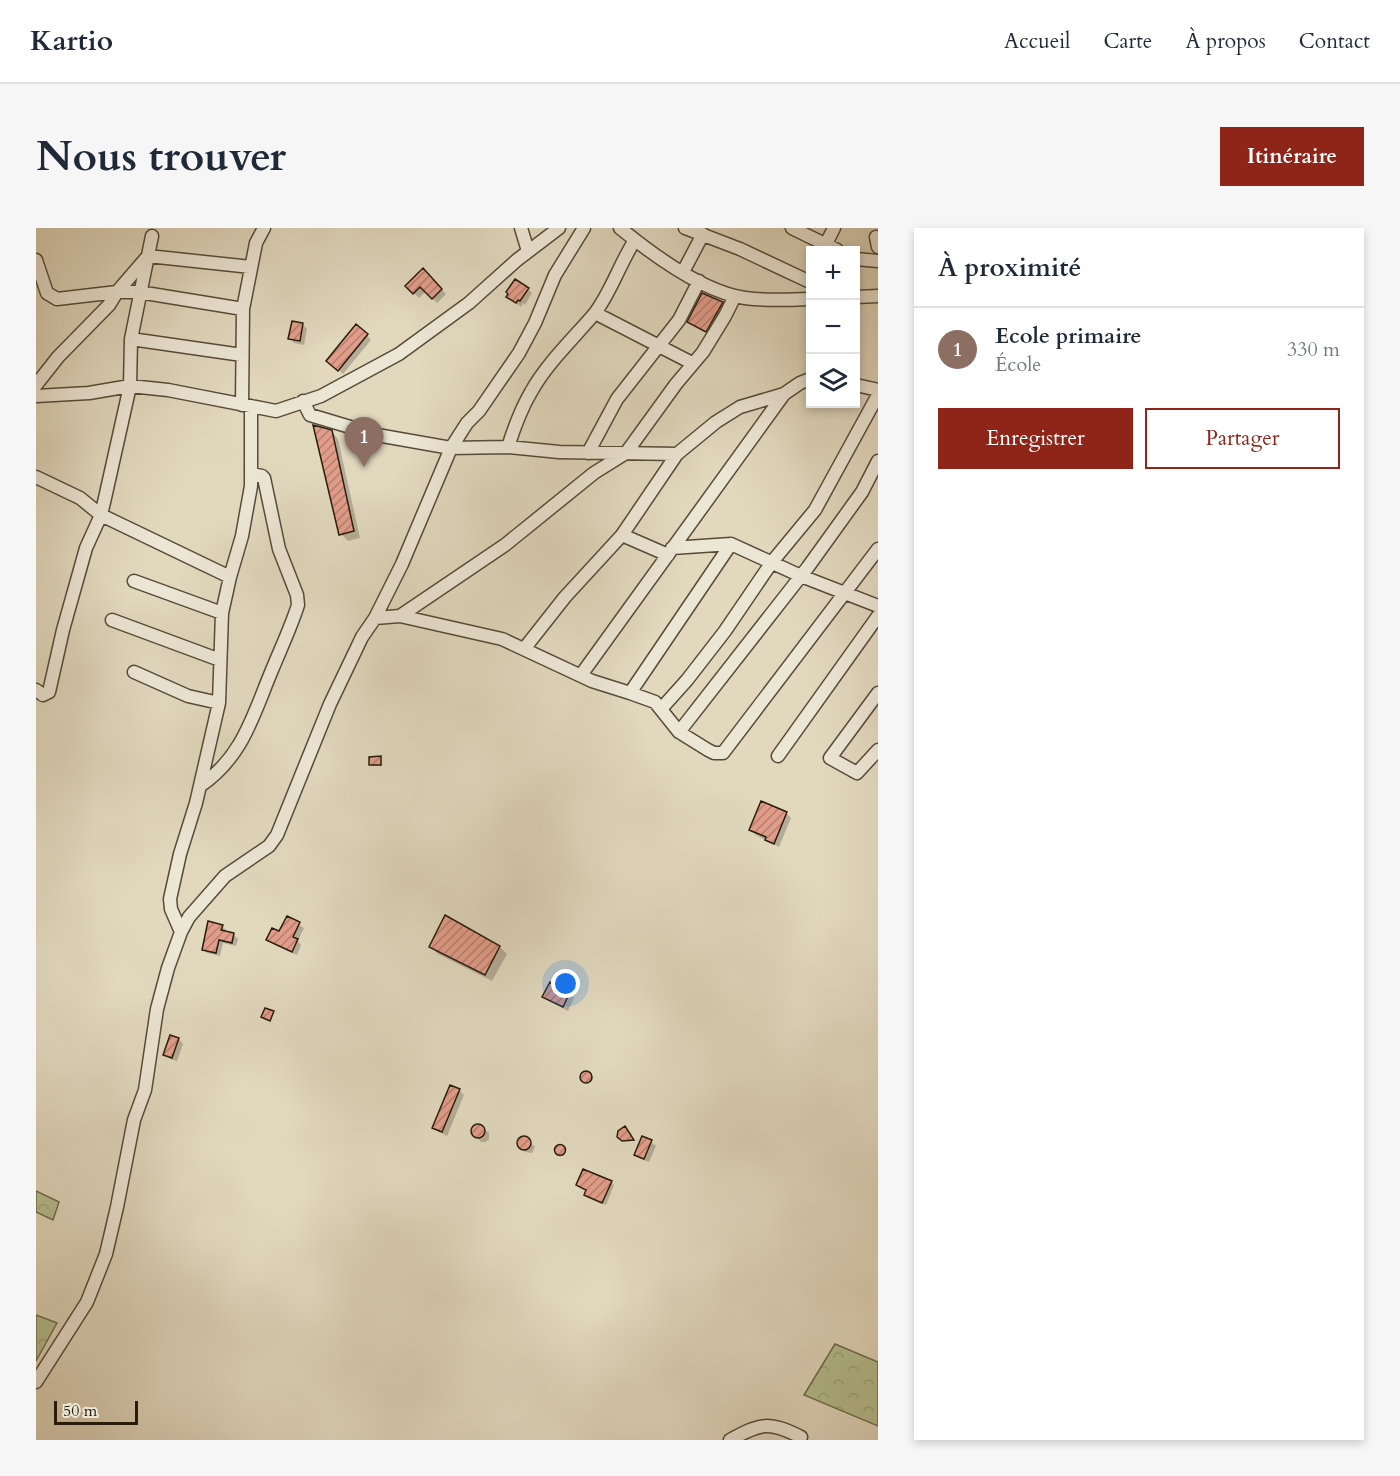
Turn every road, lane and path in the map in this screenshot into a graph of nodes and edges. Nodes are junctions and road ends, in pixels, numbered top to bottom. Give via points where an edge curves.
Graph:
1 (264, 228) edge
2 (521, 228) edge
3 (559, 228) edge
4 (584, 228) edge
5 (620, 228) edge
6 (685, 228) edge
7 (792, 228) edge
8 (834, 228) edge
9 (703, 234) junction
10 (152, 236) dead end
11 (635, 240) junction
12 (821, 246) edge
13 (825, 246) edge
14 (528, 251) junction
15 (148, 256) junction
16 (860, 259) edge
17 (36, 261) edge
18 (878, 261) edge
19 (251, 267) junction
20 (683, 272) junction
21 (806, 277) edge
22 (699, 281) junction
23 (117, 292) junction
24 (139, 292) junction
25 (735, 296) junction
26 (878, 296) edge
27 (860, 297) edge
28 (806, 299) edge
29 (243, 309) junction
30 (595, 313) junction
31 (131, 339) junction
32 (659, 345) junction
33 (242, 355) junction
34 (692, 363) junction
35 (806, 381) edge
36 (36, 385) edge
37 (130, 386) junction
38 (860, 387) edge
39 (878, 392) edge
40 (784, 394) junction
41 (36, 396) edge
42 (303, 401) junction
43 (247, 405) junction
44 (508, 447) junction
45 (451, 448) junction
46 (588, 453) junction
47 (626, 453) junction
48 (677, 454) junction
49 (878, 461) edge
50 (252, 474) junction
51 (36, 477) edge
52 (101, 515) junction
53 (622, 535) junction
54 (730, 544) junction
55 (878, 549) edge
56 (670, 552) junction
57 (772, 562) junction
58 (801, 576) junction
59 (230, 577) junction
60 (134, 581) dead end
61 (844, 593) junction
62 (878, 606) edge
63 (222, 613) junction
64 (400, 616) junction
65 (878, 616) edge
66 (375, 618) junction
67 (112, 620) dead end
68 (524, 649) junction
69 (220, 660) junction
70 (134, 672) dead end
71 (581, 675) junction
72 (36, 690) edge
73 (630, 693) junction
74 (878, 693) edge
75 (219, 703) junction
76 (661, 709) junction
77 (679, 732) junction
78 (878, 750) edge
79 (778, 756) dead end
80 (200, 786) junction
81 (181, 932) junction
82 (36, 1382) edge
83 (801, 1437) dead end
84 (730, 1440) edge

1 - 19 street
2 - 14 street
3 - 14 street
4 - 45 street via 555,275 519,353
5 - 11 street
6 - 9 street
7 - 12 street
8 - 13 street
9 - 20 street
9 - 21 street
10 - 15 street
11 - 20 street
11 - 30 street
14 - 42 street via 469,303 399,354 321,396
15 - 19 street
15 - 23 street
15 - 24 street
16 - 18 street
17 - 23 street via 47,293 57,299
19 - 29 street
20 - 22 street
22 - 25 street
22 - 32 street via 679,320
23 - 24 street
23 - 36 street
24 - 29 street
24 - 31 street
25 - 28 street
25 - 34 street via 712,338
26 - 27 street
29 - 33 street
30 - 32 street
30 - 44 street via 531,391
31 - 33 street
31 - 37 street
32 - 34 street
32 - 46 street via 624,390
33 - 43 street
34 - 47 street
35 - 40 street
37 - 41 street
37 - 43 street
37 - 52 street
38 - 39 street
39 - 57 street via 815,510
40 - 48 street via 740,407
40 - 56 street
42 - 43 street via 276,411
42 - 45 street via 310,415 377,435
43 - 50 street
44 - 45 street
44 - 46 street
45 - 66 street
46 - 47 street
47 - 48 street
47 - 64 street via 505,545
48 - 53 street
49 - 58 street via 862,492
50 - 59 street via 242,536
50 - 80 street via 264,478 279,549 298,605 250,725 229,760
51 - 52 street via 80,498
52 - 59 street
52 - 72 street via 86,548 49,692 43,695
53 - 56 street
53 - 68 street
54 - 56 street
54 - 57 street
54 - 73 street
55 - 61 street
56 - 71 street
57 - 58 street
57 - 76 street via 725,631
58 - 61 street
58 - 77 street
59 - 63 street
60 - 63 street
61 - 62 street
61 - 77 street via 723,753 714,753
63 - 69 street
64 - 66 street
64 - 68 street via 502,639
65 - 79 street
66 - 81 street via 330,704 277,835 269,846 225,876 196,908
67 - 69 street
68 - 71 street
69 - 75 street
70 - 75 street via 188,696
71 - 73 street
73 - 76 street via 650,699
74 - 78 street via 830,758 857,773
75 - 80 street
76 - 77 street
80 - 81 street via 170,899
81 - 82 street via 157,1009 145,1090 134,1120 106,1254 87,1302
83 - 84 street via 774,1425

